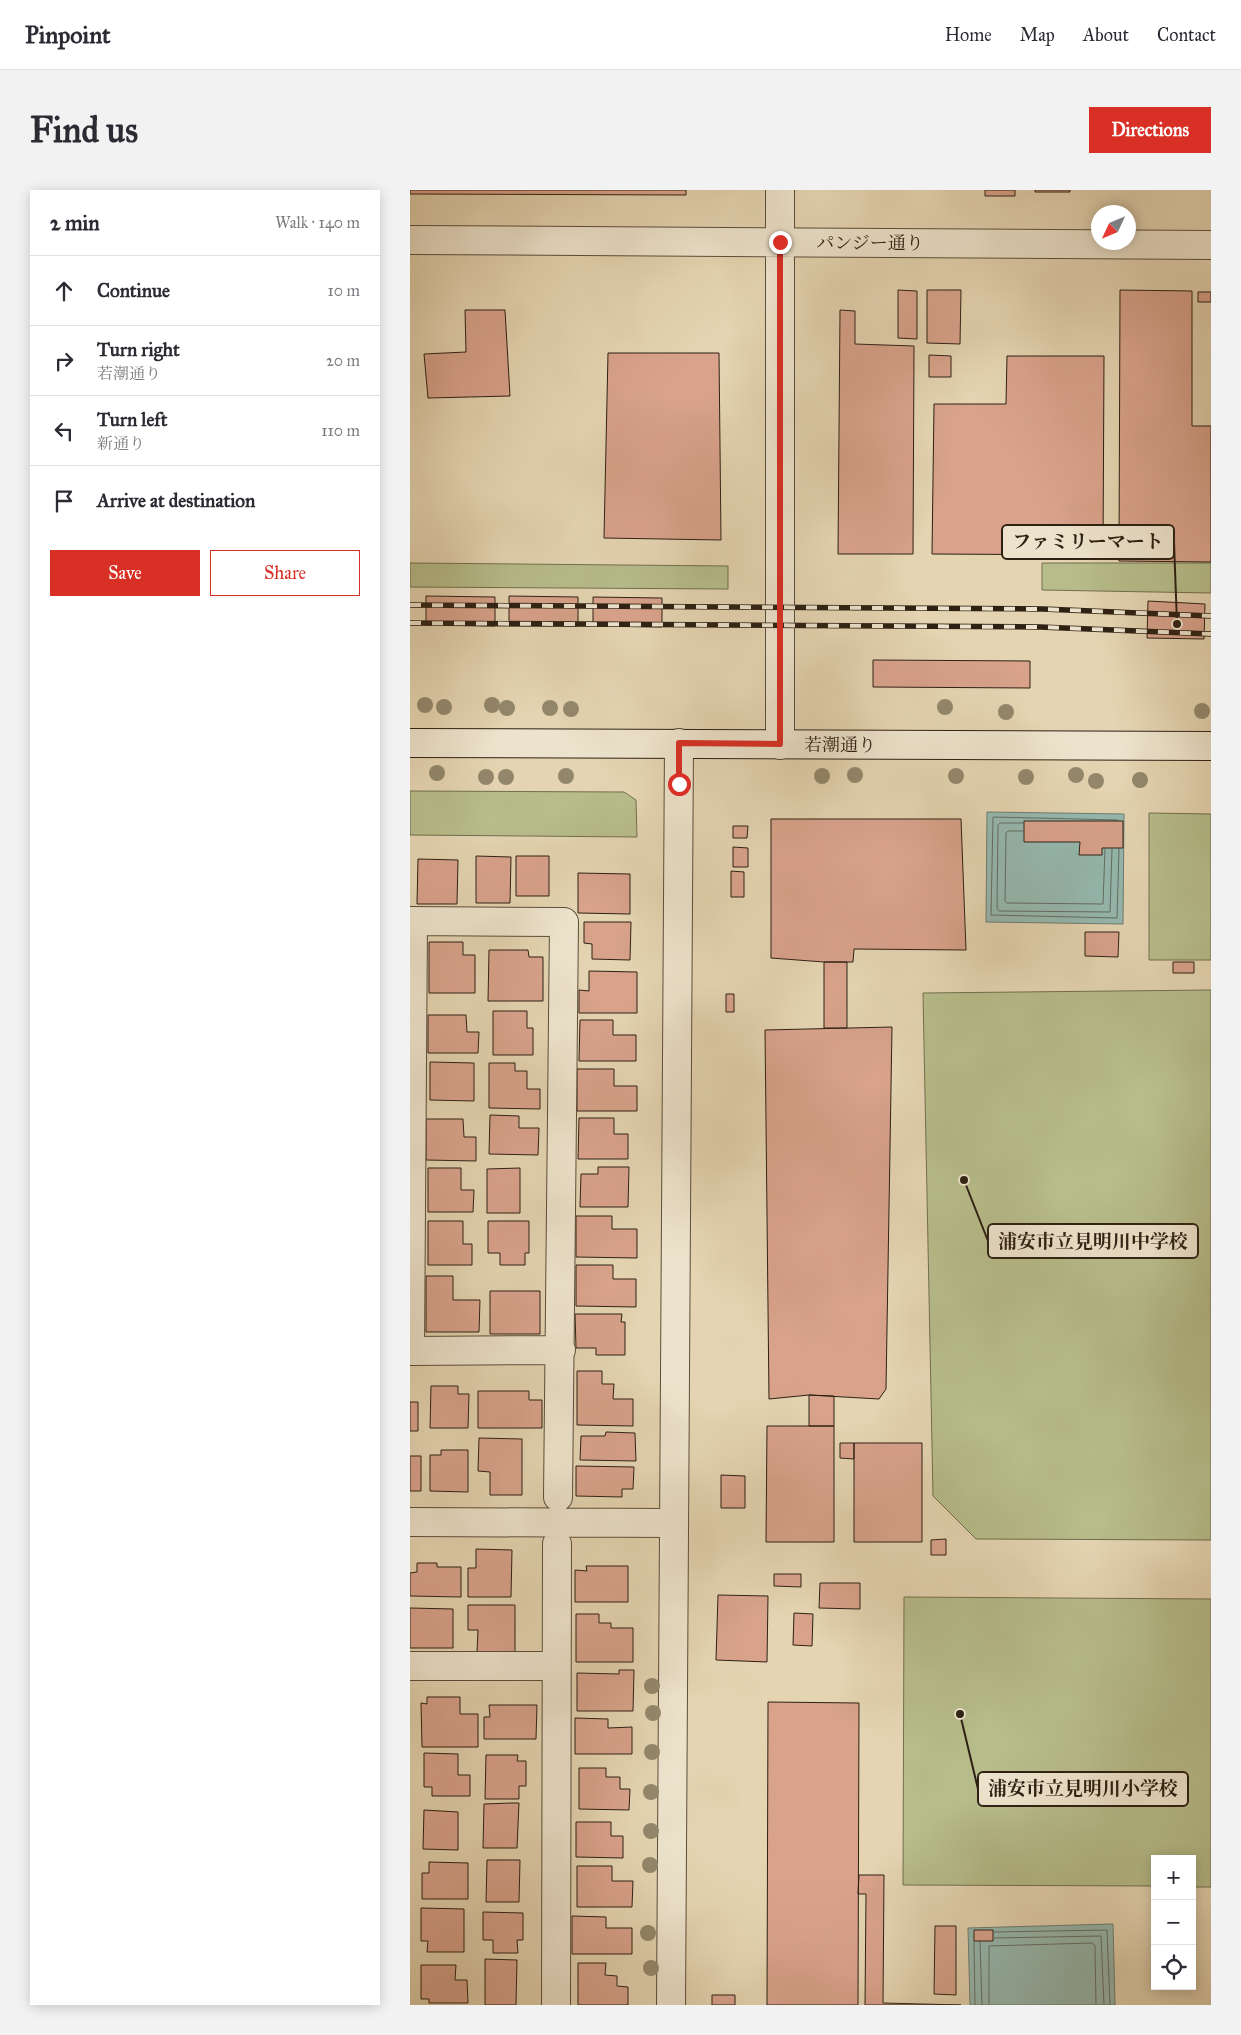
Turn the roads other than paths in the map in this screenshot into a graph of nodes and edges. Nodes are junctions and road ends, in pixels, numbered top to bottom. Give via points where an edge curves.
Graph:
1 (780, 190) edge
2 (410, 240) edge
3 (780, 242) junction
4 (1211, 245) edge
5 (410, 743) edge
6 (679, 743) junction
7 (780, 744) junction
8 (1211, 746) edge
9 (411, 921) edge
10 (561, 1350) junction
11 (410, 1351) edge
12 (558, 1497) dead end
13 (410, 1522) edge
14 (674, 1523) junction
15 (557, 1544) dead end
16 (410, 1666) edge
17 (556, 1666) junction
18 (556, 2005) edge
19 (671, 2005) edge

1 - 3 street
2 - 3 street, パンジー通り
3 - 4 street, パンジー通り
3 - 7 street
5 - 6 street, 若潮通り
6 - 7 street, 若潮通り
6 - 14 street
7 - 8 street, 若潮通り
9 - 10 street via 564,922
9 - 11 street
10 - 11 street
10 - 12 street
13 - 14 street
14 - 19 street
15 - 17 street
16 - 17 street
17 - 18 street

